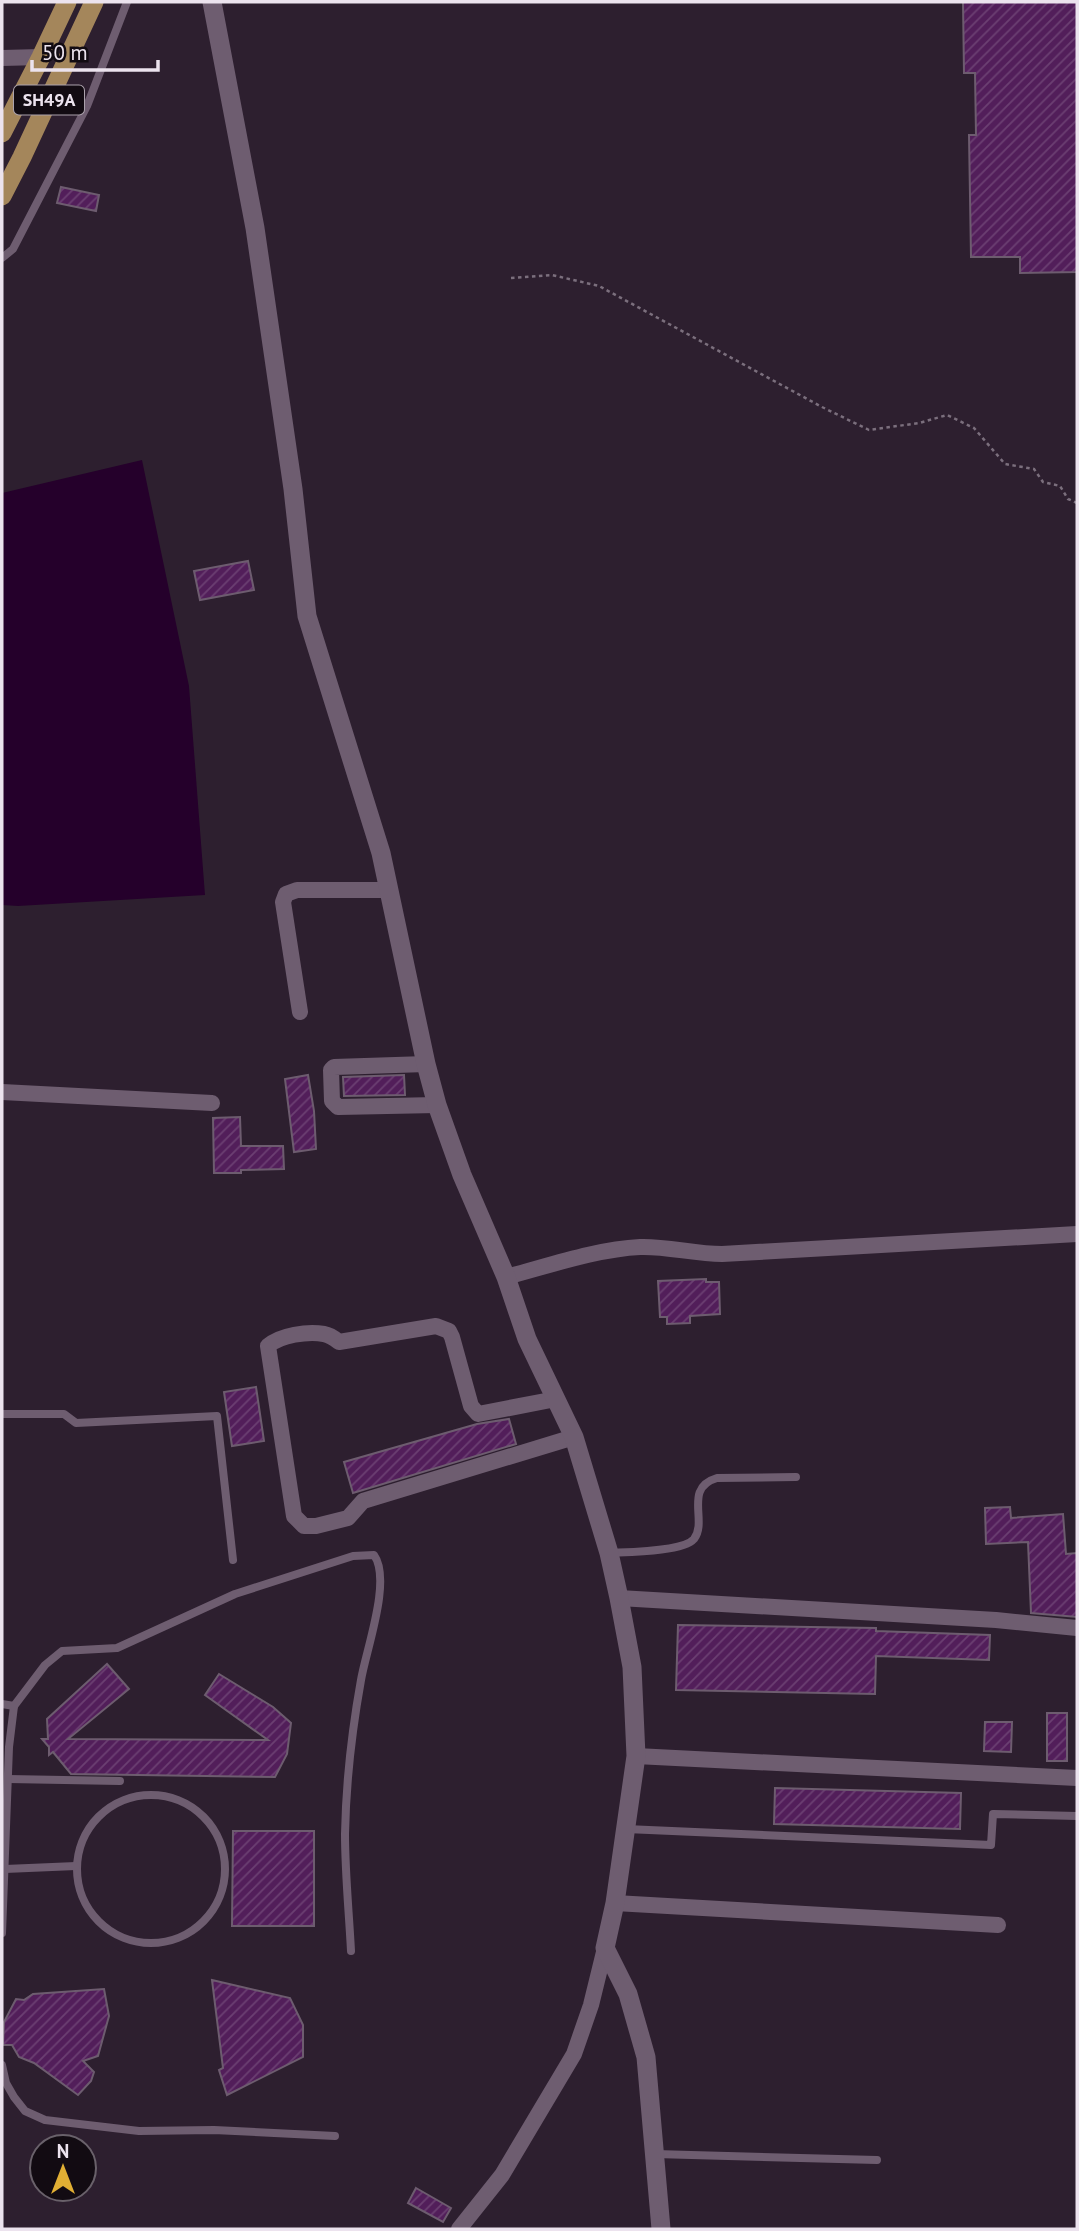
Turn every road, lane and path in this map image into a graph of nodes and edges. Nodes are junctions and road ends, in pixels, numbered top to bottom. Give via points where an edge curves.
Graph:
1 (67, 2) edge
2 (94, 2) edge
3 (127, 2) edge
4 (212, 2) edge
5 (41, 57) junction
6 (2, 58) edge
7 (2, 133) edge
8 (3, 188) edge
9 (2, 258) edge
10 (512, 278) dead end
11 (1077, 503) edge
12 (389, 890) junction
13 (300, 1012) dead end
14 (426, 1064) junction
15 (2, 1092) edge
16 (212, 1103) dead end
17 (437, 1105) junction
18 (1077, 1234) edge
19 (506, 1277) junction
20 (556, 1399) junction
21 (2, 1414) edge
22 (573, 1437) junction
23 (796, 1478) dead end
24 (609, 1553) junction
25 (233, 1560) dead end
26 (619, 1598) junction
27 (1077, 1628) edge
28 (2, 1704) edge
29 (14, 1706) junction
30 (636, 1756) junction
31 (1077, 1778) edge
32 (8, 1779) junction
33 (120, 1781) dead end
34 (1077, 1816) edge
35 (626, 1829) junction
36 (76, 1866) junction
37 (5, 1869) junction
38 (615, 1903) junction
39 (998, 1925) dead end
40 (2, 1933) edge
41 (605, 1948) junction
42 (351, 1951) dead end
43 (2, 2065) edge
44 (335, 2136) dead end
45 (654, 2154) junction
46 (877, 2160) dead end
47 (460, 2229) edge
48 (661, 2229) edge

1 - 5 main road, SH49A
2 - 8 main road, SH49A
3 - 9 lane via 87,106 13,249
4 - 12 street via 255,228 307,616
5 - 6 street
5 - 7 main road, SH49A
10 - 11 path via 552,275 599,286 869,429 947,415 974,428 1005,464 1034,469 1043,482 1060,486 1068,499
12 - 13 street via 297,890 286,894 282,902
12 - 14 street
14 - 17 street
14 - 17 street via 334,1066 332,1101 338,1107
15 - 16 street
17 - 19 street
18 - 19 street via 722,1254 636,1247
19 - 20 street via 527,1339
20 - 22 street
20 - 22 street via 478,1414 471,1406 452,1337 443,1327 339,1342 326,1334 314,1334 276,1339 268,1346 294,1516 304,1526 348,1518 363,1501
21 - 25 lane via 64,1414 76,1423 217,1416
22 - 24 street
23 - 24 lane via 708,1481 699,1492 694,1539 677,1547
24 - 26 street
26 - 27 street
26 - 30 street via 632,1667
28 - 29 lane
29 - 32 lane
29 - 42 lane via 45,1665 62,1651 117,1648 235,1594 353,1556 374,1555 380,1568 379,1602 357,1704 345,1834
30 - 31 street
30 - 35 street
32 - 33 lane
32 - 37 lane
34 - 35 lane via 993,1814 991,1845
35 - 38 street
36 - 36 lane via 84,1836 103,1812 131,1797 162,1795 191,1806 214,1828 225,1857 224,1888 210,1916 186,1935 156,1944 125,1939 99,1922 81,1896
36 - 37 lane
37 - 40 lane
38 - 39 street
38 - 41 street
41 - 45 street via 628,1994 646,2057
41 - 47 street via 574,2053 502,2175
43 - 44 lane via 6,2083 19,2104 45,2120 139,2131
45 - 46 lane
45 - 48 street

